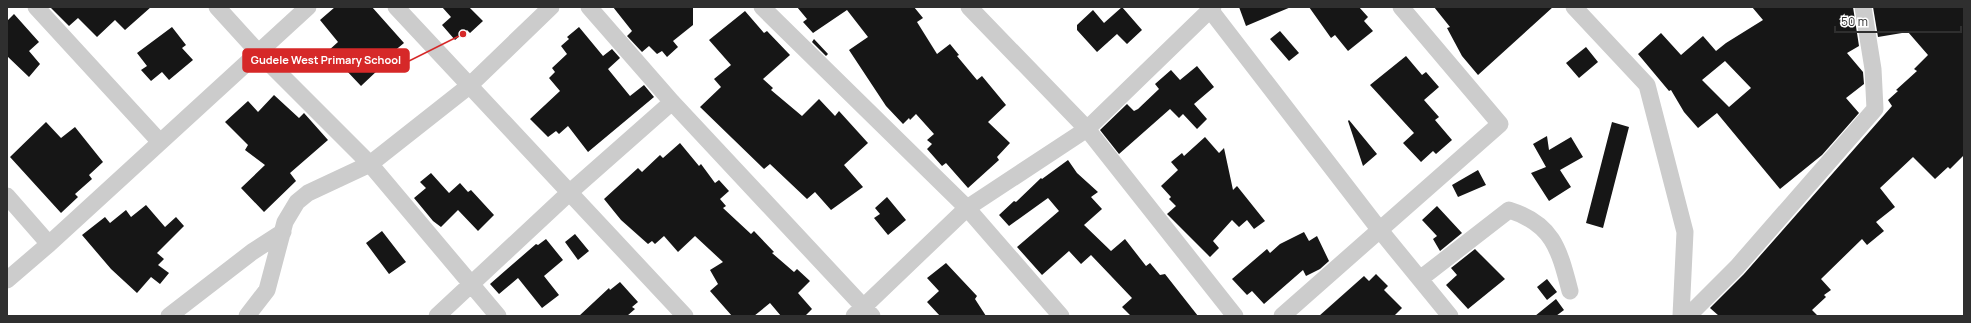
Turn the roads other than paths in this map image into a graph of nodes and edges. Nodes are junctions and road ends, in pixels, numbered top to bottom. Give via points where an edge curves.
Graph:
1 (36, 7) edge
2 (217, 7) edge
3 (308, 7) edge
4 (396, 7) edge
5 (551, 7) edge
6 (589, 7) edge
7 (762, 7) edge
8 (969, 7) edge
9 (1401, 7) edge
10 (1574, 7) edge
11 (1864, 7) edge
12 (1211, 8) edge
13 (258, 52) junction
14 (469, 86) junction
15 (672, 102) junction
16 (1087, 129) junction
17 (160, 142) junction
18 (370, 164) junction
19 (570, 192) junction
20 (7, 196) edge
21 (968, 208) junction
22 (1379, 229) junction
23 (283, 232) junction
24 (49, 244) junction
25 (1420, 279) junction
26 (7, 280) edge
27 (470, 283) junction
28 (1570, 291) dead end
29 (863, 313) edge
30 (169, 316) edge
31 (247, 316) edge
32 (437, 316) edge
33 (498, 316) edge
34 (685, 316) edge
35 (1061, 316) edge
36 (1235, 316) edge
37 (1282, 316) edge
38 (1450, 316) edge
39 (1681, 316) edge
40 (1688, 316) edge

1 - 17 street
2 - 13 street
3 - 13 street
4 - 14 street
5 - 14 street
6 - 15 street
7 - 21 street
8 - 16 street
9 - 22 street via 1500,124
10 - 39 street via 1647,86 1685,232
11 - 40 street via 1874,69 1875,109 1737,267
12 - 16 street
12 - 22 street
13 - 17 street
13 - 18 street
14 - 18 street
14 - 19 street
15 - 19 street
15 - 29 street
16 - 21 street
16 - 36 street
17 - 24 street
18 - 23 street via 308,193 297,202 285,222
18 - 27 street
19 - 27 street
19 - 34 street
20 - 24 street
21 - 29 street
21 - 35 street
22 - 25 street
22 - 37 street
23 - 30 street via 252,252
23 - 31 street via 267,290
24 - 26 street
25 - 28 street via 1508,210 1523,215 1540,226 1553,239
25 - 38 street
27 - 32 street
27 - 33 street

